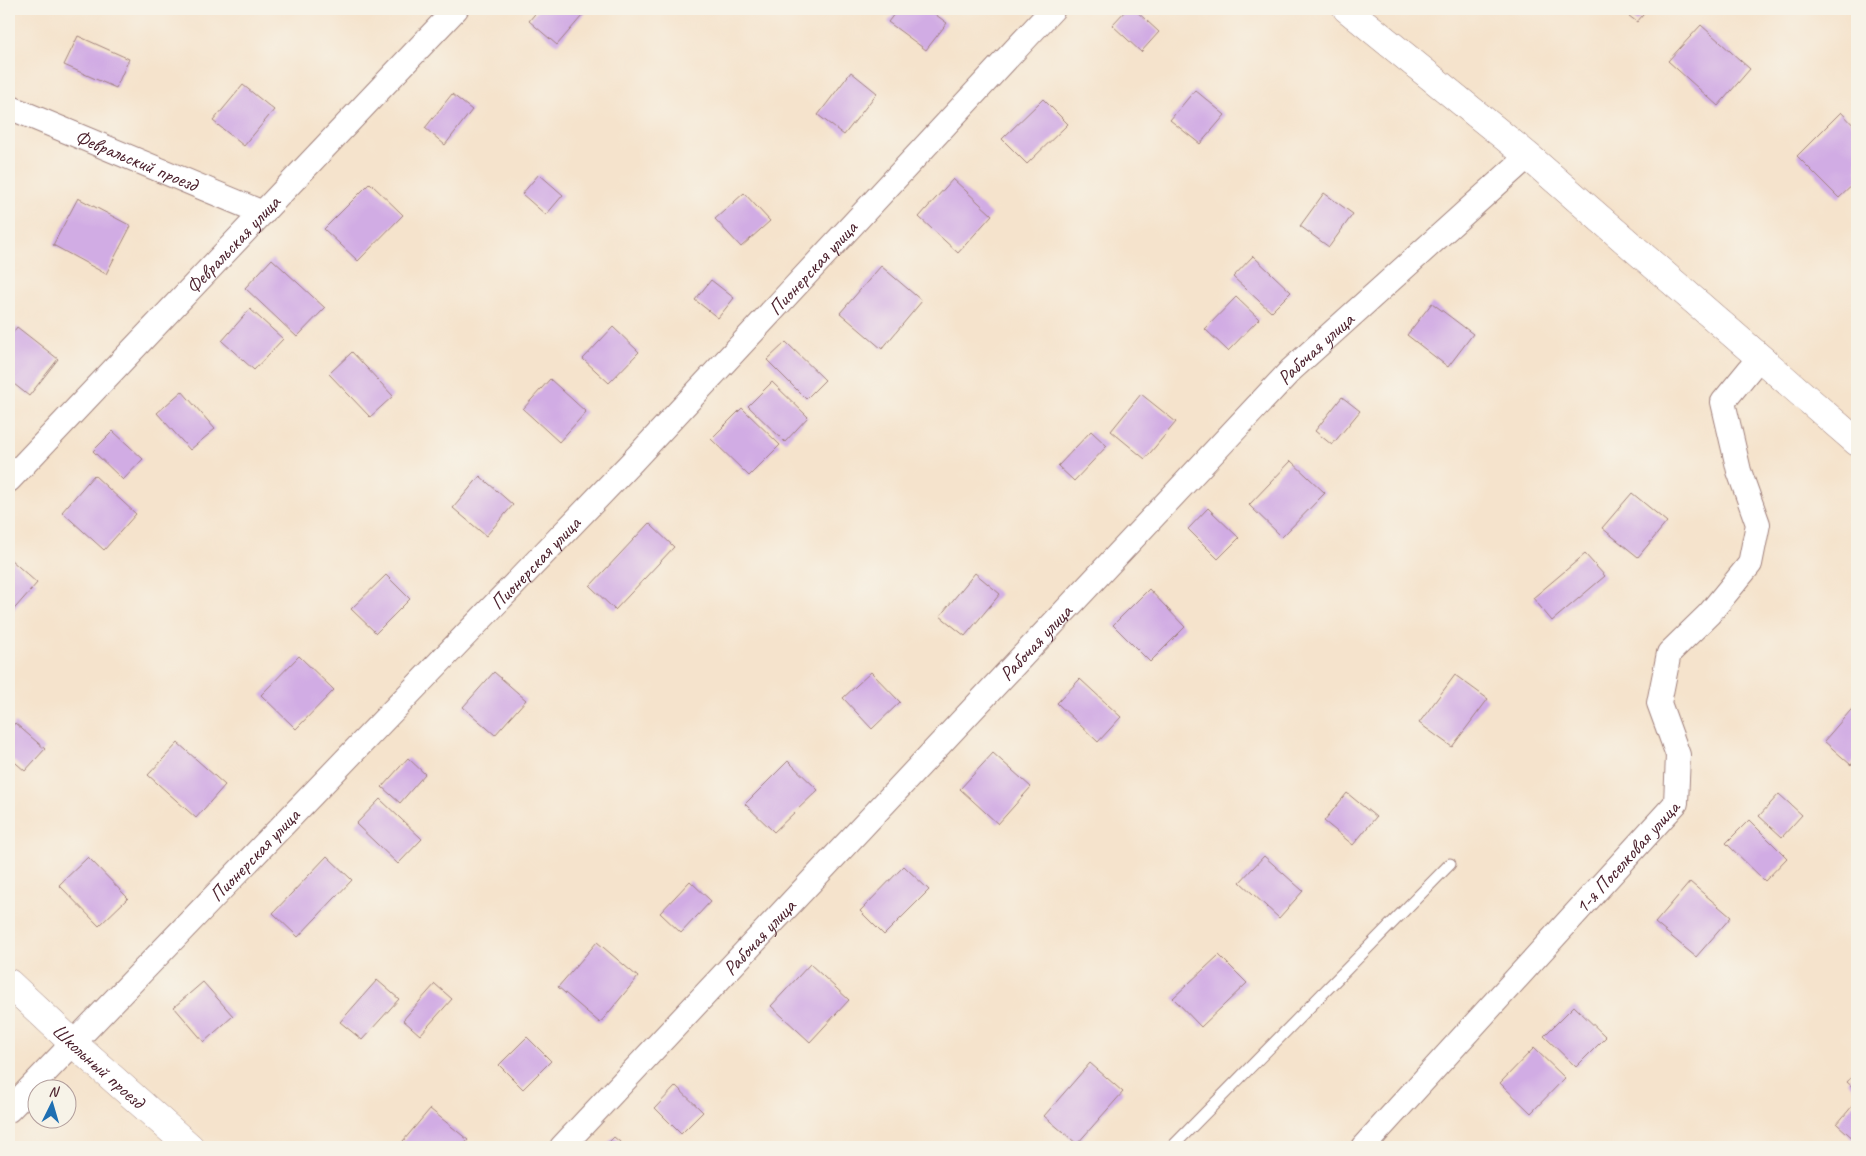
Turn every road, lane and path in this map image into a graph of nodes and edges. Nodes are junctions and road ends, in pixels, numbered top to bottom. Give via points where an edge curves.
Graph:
1 (456, 9) edge
2 (1053, 9) edge
3 (1347, 9) edge
4 (9, 108) edge
5 (1528, 156) junction
6 (263, 213) junction
7 (1759, 358) junction
8 (1857, 442) edge
9 (9, 480) edge
10 (1450, 864) dead end
11 (9, 983) edge
12 (73, 1043) junction
13 (9, 1110) edge
14 (190, 1147) edge
15 (562, 1147) edge
16 (1172, 1147) edge
17 (1363, 1147) edge

1 - 6 street, Февральская улица
2 - 12 street, Пионерская улица via 630,464
3 - 5 street
4 - 6 street, Февральский проезд
5 - 7 street
5 - 15 street, Рабочая улица via 1291,370
6 - 9 street, Февральская улица
7 - 8 street
7 - 17 street, 1-я Поселковая улица via 1723,402 1739,471 1758,524 1750,564 1709,614 1669,653 1659,703 1678,755 1676,803
10 - 16 lane
11 - 12 street, Школьный проезд
12 - 13 street, Пионерская улица
12 - 14 street, Школьный проезд

